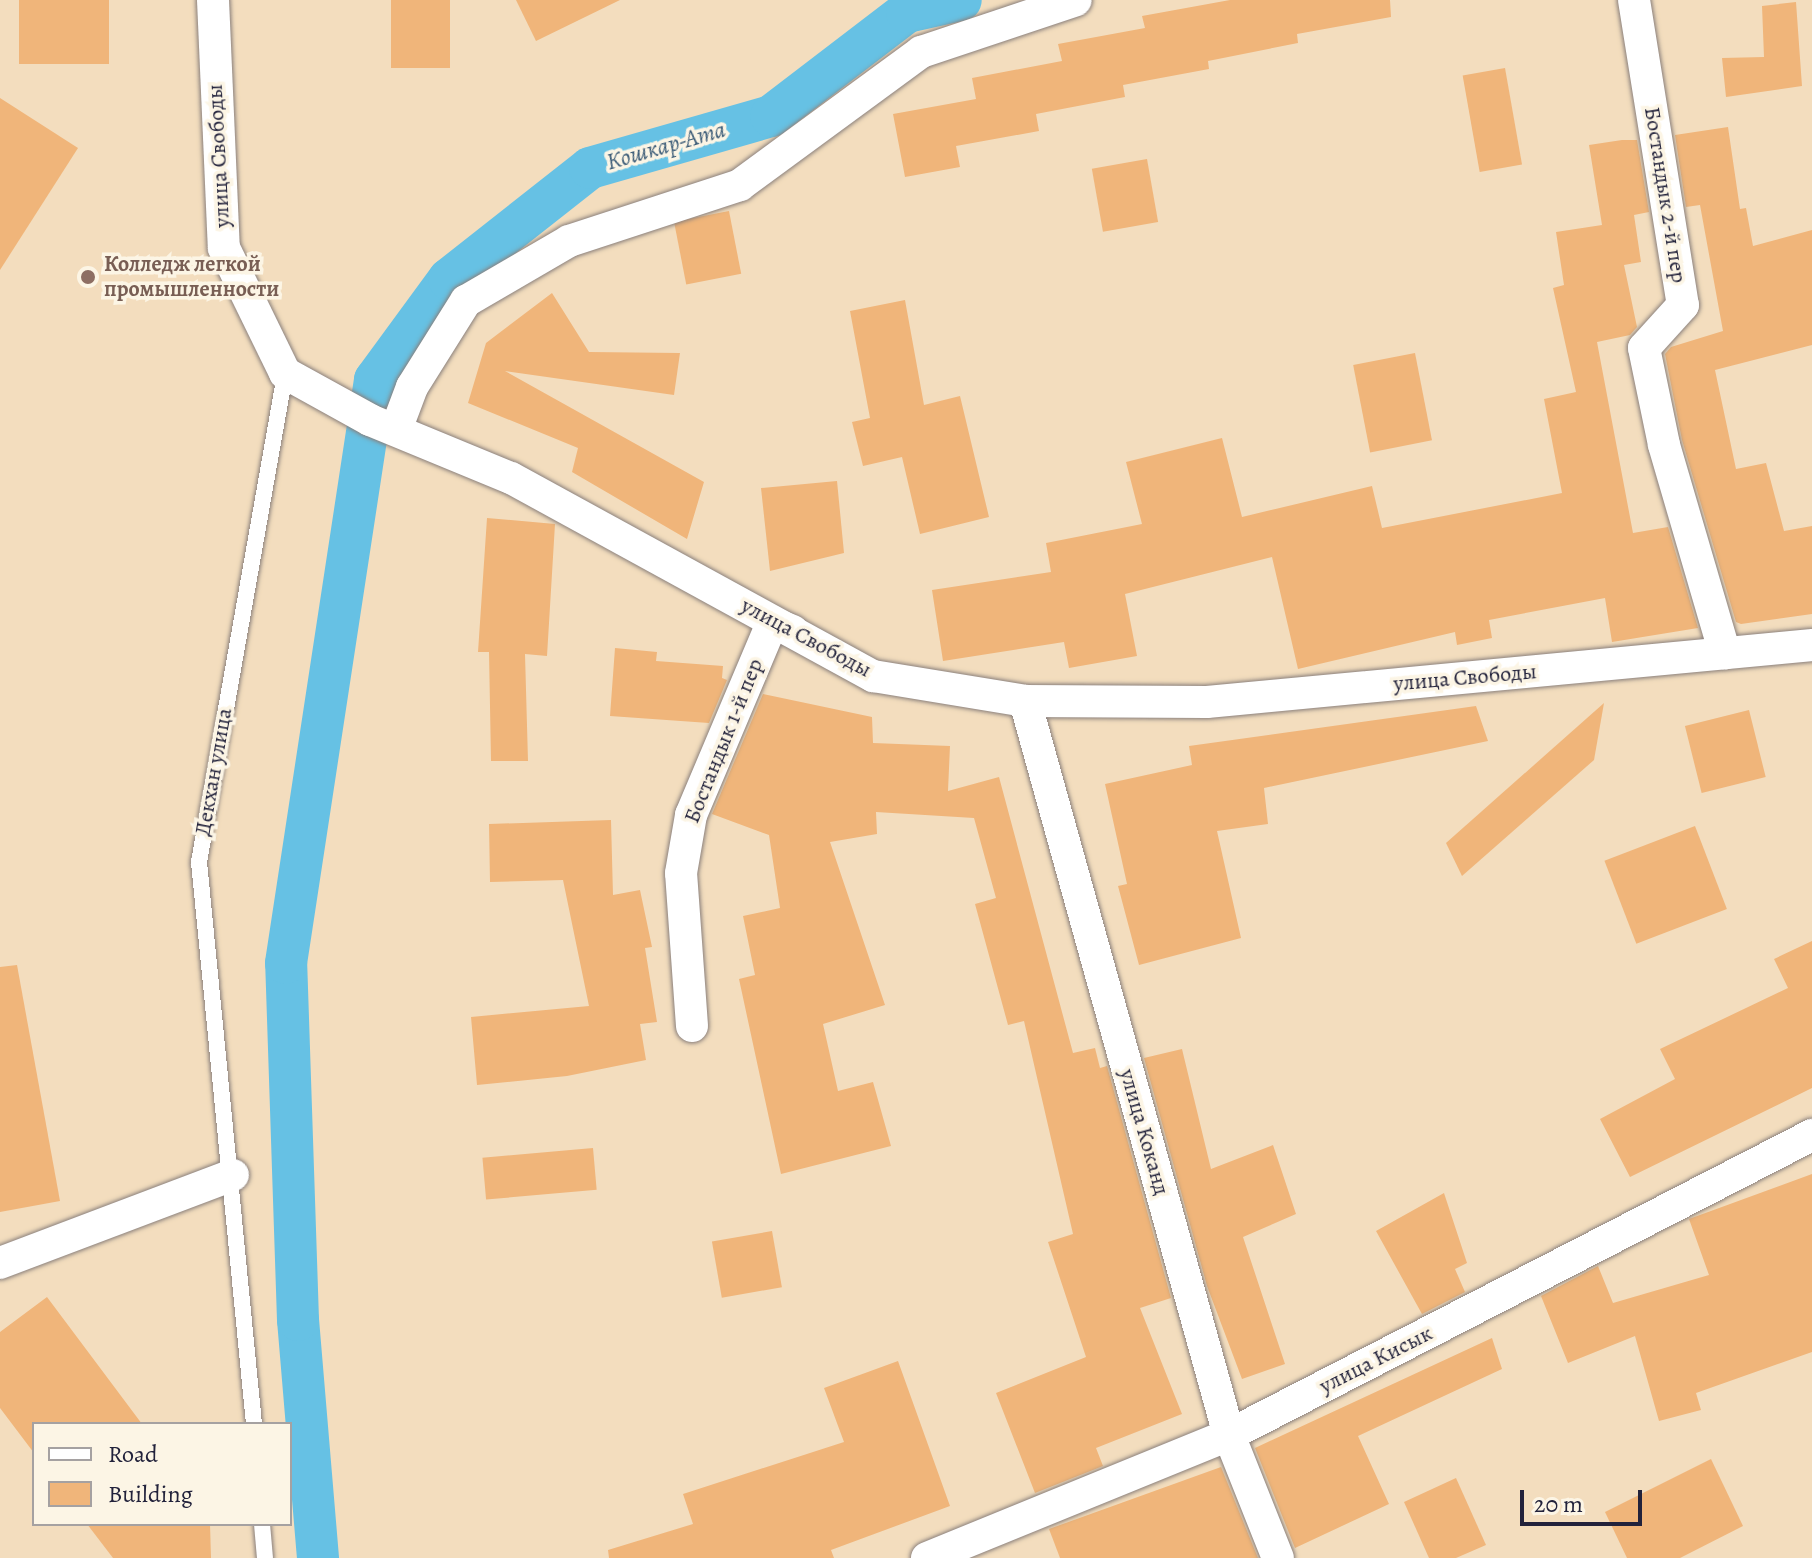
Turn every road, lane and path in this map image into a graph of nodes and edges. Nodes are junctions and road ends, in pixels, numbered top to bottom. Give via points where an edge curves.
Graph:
1 (213, 0) edge
2 (1076, 0) edge
3 (1634, 0) edge
4 (285, 373) junction
5 (397, 427) junction
6 (793, 631) junction
7 (1812, 645) edge
8 (1725, 653) junction
9 (1025, 701) junction
10 (692, 1026) dead end
11 (1812, 1135) edge
12 (233, 1175) junction
13 (0, 1263) edge
14 (254, 1422) edge
15 (1229, 1435) junction
16 (262, 1526) edge
17 (265, 1558) edge
18 (927, 1558) edge
19 (1278, 1558) edge

1 - 4 street, улица Свободы via 224,248
2 - 5 street via 921,52 740,185 569,241 466,301 412,387
3 - 8 street, Бостандык 2-й пер via 1683,305 1644,348 1664,445
4 - 5 street, улица Свободы via 370,420
4 - 12 lane, Декхан улица via 199,862
5 - 6 street, улица Свободы via 511,478
6 - 9 street, улица Свободы via 873,676
6 - 10 street, Бостандык 1-й пер via 772,623 691,815 681,873
7 - 8 street, улица Свободы
8 - 9 street, улица Свободы via 1207,702
9 - 15 street, улица Коканд
11 - 15 street, улица Кисык
12 - 13 street
12 - 14 lane, Декхан улица
15 - 18 street, улица Кисык
15 - 19 street, улица Коканд
16 - 17 lane

